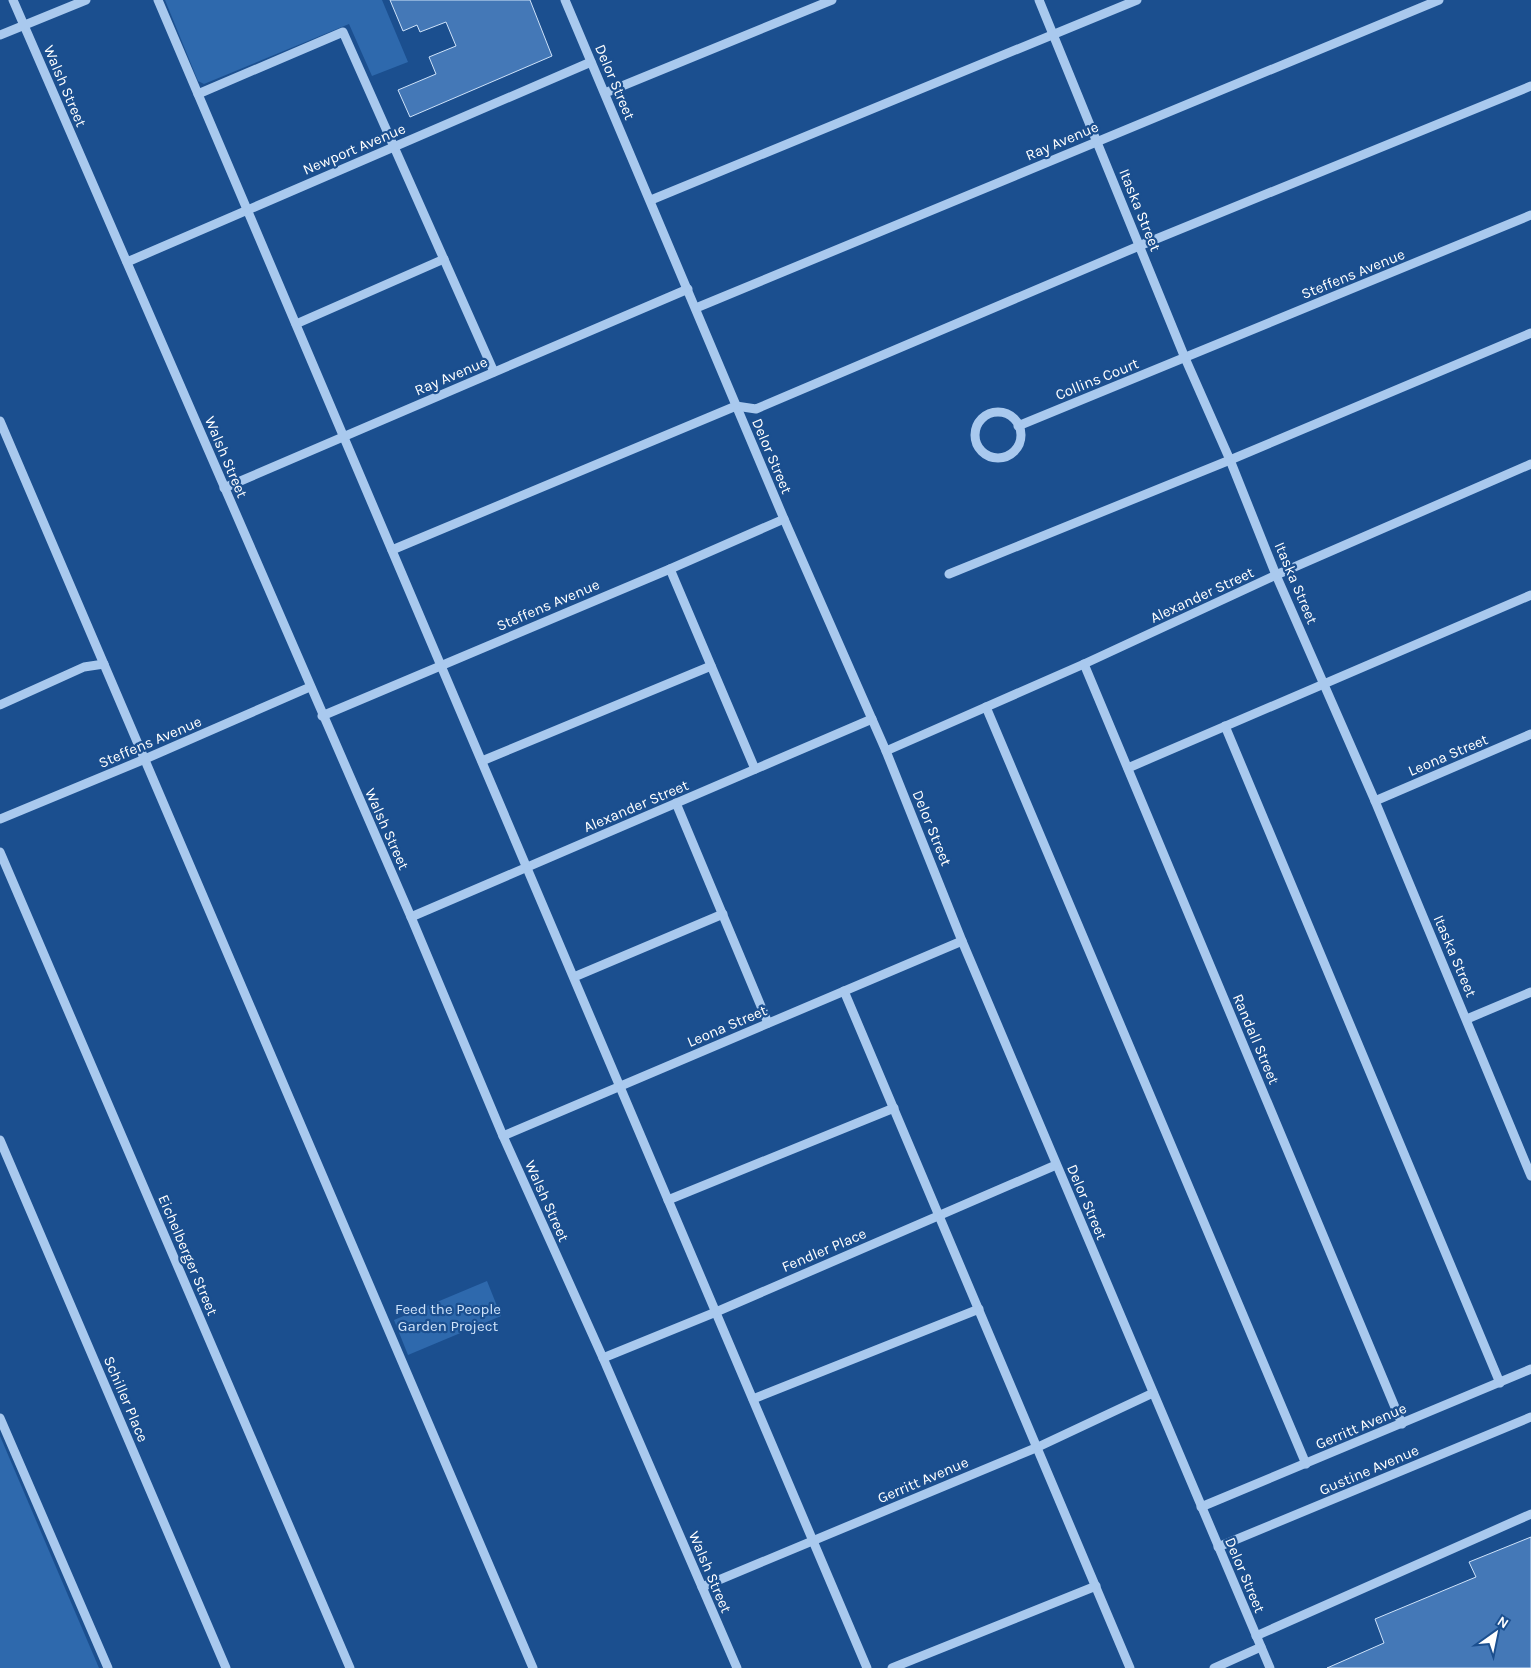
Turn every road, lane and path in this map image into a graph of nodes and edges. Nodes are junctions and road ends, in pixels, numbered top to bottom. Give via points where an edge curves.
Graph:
1 (13, 0) edge
2 (86, 0) edge
3 (158, 0) edge
4 (566, 0) edge
5 (832, 0) edge
6 (1039, 0) edge
7 (1137, 0) edge
8 (1439, 0) edge
9 (24, 25) junction
10 (1054, 34) junction
11 (0, 35) edge
12 (591, 62) junction
13 (1531, 86) edge
14 (604, 93) junction
15 (198, 94) junction
16 (1097, 141) junction
17 (395, 147) junction
18 (651, 200) junction
19 (247, 210) junction
20 (1531, 215) edge
21 (1139, 246) junction
22 (444, 259) junction
23 (127, 262) junction
24 (688, 288) junction
25 (696, 308) junction
26 (296, 324) junction
27 (1531, 333) edge
28 (1185, 358) junction
29 (494, 372) junction
30 (736, 406) junction
31 (0, 421) edge
32 (1018, 426) junction
33 (344, 437) junction
34 (1230, 460) junction
35 (1531, 464) edge
36 (224, 488) junction
37 (784, 519) junction
38 (392, 550) junction
39 (670, 569) junction
40 (949, 574) dead end
41 (1276, 576) junction
42 (1531, 595) edge
43 (104, 664) junction
44 (1084, 664) junction
45 (441, 665) junction
46 (711, 666) junction
47 (1324, 683) junction
48 (310, 688) junction
49 (0, 705) edge
50 (986, 707) junction
51 (322, 716) junction
52 (872, 719) junction
53 (1225, 726) junction
54 (1531, 734) edge
55 (886, 751) junction
56 (145, 759) junction
57 (482, 761) junction
58 (1128, 768) junction
59 (755, 769) junction
60 (1375, 801) junction
61 (676, 803) junction
62 (0, 819) edge
63 (0, 852) edge
64 (527, 868) junction
65 (723, 914) junction
66 (411, 918) junction
67 (962, 941) junction
68 (574, 977) junction
69 (844, 991) junction
70 (1531, 992) edge
71 (1467, 1019) junction
72 (768, 1024) junction
73 (620, 1087) junction
74 (894, 1108) junction
75 (503, 1136) junction
76 (0, 1140) edge
77 (1056, 1165) junction
78 (1531, 1176) edge
79 (668, 1200) junction
80 (939, 1215) junction
81 (979, 1309) junction
82 (716, 1312) junction
83 (603, 1358) junction
84 (1531, 1369) edge
85 (1500, 1383) junction
86 (1153, 1394) junction
87 (753, 1399) junction
88 (1531, 1417) edge
89 (0, 1418) edge
90 (1402, 1424) junction
91 (1038, 1447) junction
92 (1306, 1464) junction
93 (1201, 1507) junction
94 (1531, 1514) edge
95 (813, 1541) junction
96 (1218, 1548) junction
97 (1096, 1586) junction
98 (702, 1587) junction
99 (1256, 1636) junction
100 (1261, 1647) junction
101 (108, 1668) edge
102 (226, 1668) edge
103 (350, 1668) edge
104 (533, 1668) edge
105 (737, 1668) edge
106 (867, 1668) edge
107 (892, 1668) edge
108 (1130, 1668) edge
109 (1214, 1668) edge
110 (1270, 1668) edge

1 - 9 street, Walsh Street
2 - 9 street
3 - 15 street
4 - 12 street, Delor Street
5 - 14 street
6 - 10 street, Itaska Street
7 - 10 street
8 - 16 street, Ray Avenue
9 - 11 street
9 - 23 street, Walsh Street
10 - 16 street, Itaska Street
10 - 18 street
12 - 14 street, Delor Street
12 - 17 street, Newport Avenue
13 - 21 street
14 - 18 street, Delor Street
15 - 17 street via 343,32
15 - 19 street
16 - 21 street, Itaska Street
16 - 25 street, Ray Avenue
17 - 19 street, Newport Avenue
17 - 22 street
18 - 24 street, Delor Street
19 - 23 street, Newport Avenue
19 - 26 street
20 - 28 street, Steffens Avenue
21 - 28 street, Itaska Street
21 - 30 street via 756,409
22 - 26 street
22 - 29 street
23 - 36 street, Walsh Street
24 - 25 street, Delor Street
24 - 29 street, Ray Avenue
25 - 30 street, Delor Street
26 - 33 street
27 - 34 street
28 - 32 street, Collins Court
28 - 34 street, Itaska Street
29 - 33 street, Ray Avenue
30 - 37 street, Delor Street
30 - 38 street
31 - 43 street
32 - 32 street via 1007,414 992,413 976,428 976,443 980,450 993,458 1008,456 1018,446
33 - 36 street, Ray Avenue
33 - 38 street
34 - 40 street
34 - 41 street, Itaska Street
35 - 41 street, Alexander Street
36 - 48 street, Walsh Street
37 - 39 street, Steffens Avenue
37 - 52 street, Delor Street
38 - 45 street
39 - 45 street, Steffens Avenue
39 - 46 street
41 - 44 street, Alexander Street
41 - 47 street, Itaska Street
42 - 47 street
43 - 49 street via 84,667
43 - 56 street
44 - 50 street, Alexander Street
44 - 58 street, Randall Street
45 - 51 street, Steffens Avenue
45 - 57 street
46 - 57 street
46 - 59 street
47 - 53 street
47 - 60 street, Itaska Street
48 - 51 street, Walsh Street
48 - 56 street, Steffens Avenue
50 - 55 street, Alexander Street
50 - 92 street
51 - 66 street, Walsh Street
52 - 55 street, Delor Street
52 - 59 street, Alexander Street
53 - 58 street
53 - 85 street
54 - 60 street, Leona Street
55 - 67 street, Delor Street
56 - 62 street, Steffens Avenue
56 - 104 street
57 - 64 street
58 - 90 street, Randall Street
59 - 61 street, Alexander Street
60 - 71 street, Itaska Street
61 - 64 street, Alexander Street
61 - 65 street
63 - 103 street, Eichelberger Street
64 - 66 street, Alexander Street
64 - 68 street
65 - 68 street
65 - 72 street
66 - 75 street, Walsh Street
67 - 69 street, Leona Street
67 - 77 street, Delor Street
68 - 73 street
69 - 72 street, Leona Street
69 - 74 street
70 - 71 street
71 - 78 street, Itaska Street
72 - 73 street, Leona Street
73 - 75 street, Leona Street
73 - 79 street
74 - 79 street
74 - 80 street
75 - 83 street, Walsh Street
76 - 102 street, Schiller Place
77 - 80 street, Fendler Place
77 - 86 street, Delor Street
79 - 82 street
80 - 81 street
80 - 82 street, Fendler Place
81 - 87 street
81 - 91 street
82 - 83 street, Fendler Place
82 - 87 street
83 - 98 street, Walsh Street
84 - 85 street, Gerritt Avenue
85 - 90 street, Gerritt Avenue
86 - 91 street, Gerritt Avenue
86 - 93 street, Delor Street
87 - 95 street
88 - 96 street, Gustine Avenue
89 - 101 street
90 - 92 street, Gerritt Avenue
91 - 95 street, Gerritt Avenue
91 - 97 street
92 - 93 street, Gerritt Avenue
93 - 96 street, Delor Street
94 - 99 street
95 - 98 street, Gerritt Avenue
95 - 106 street
96 - 99 street, Delor Street
97 - 107 street
97 - 108 street
98 - 105 street, Walsh Street
99 - 100 street, Delor Street
100 - 109 street
100 - 110 street, Delor Street

